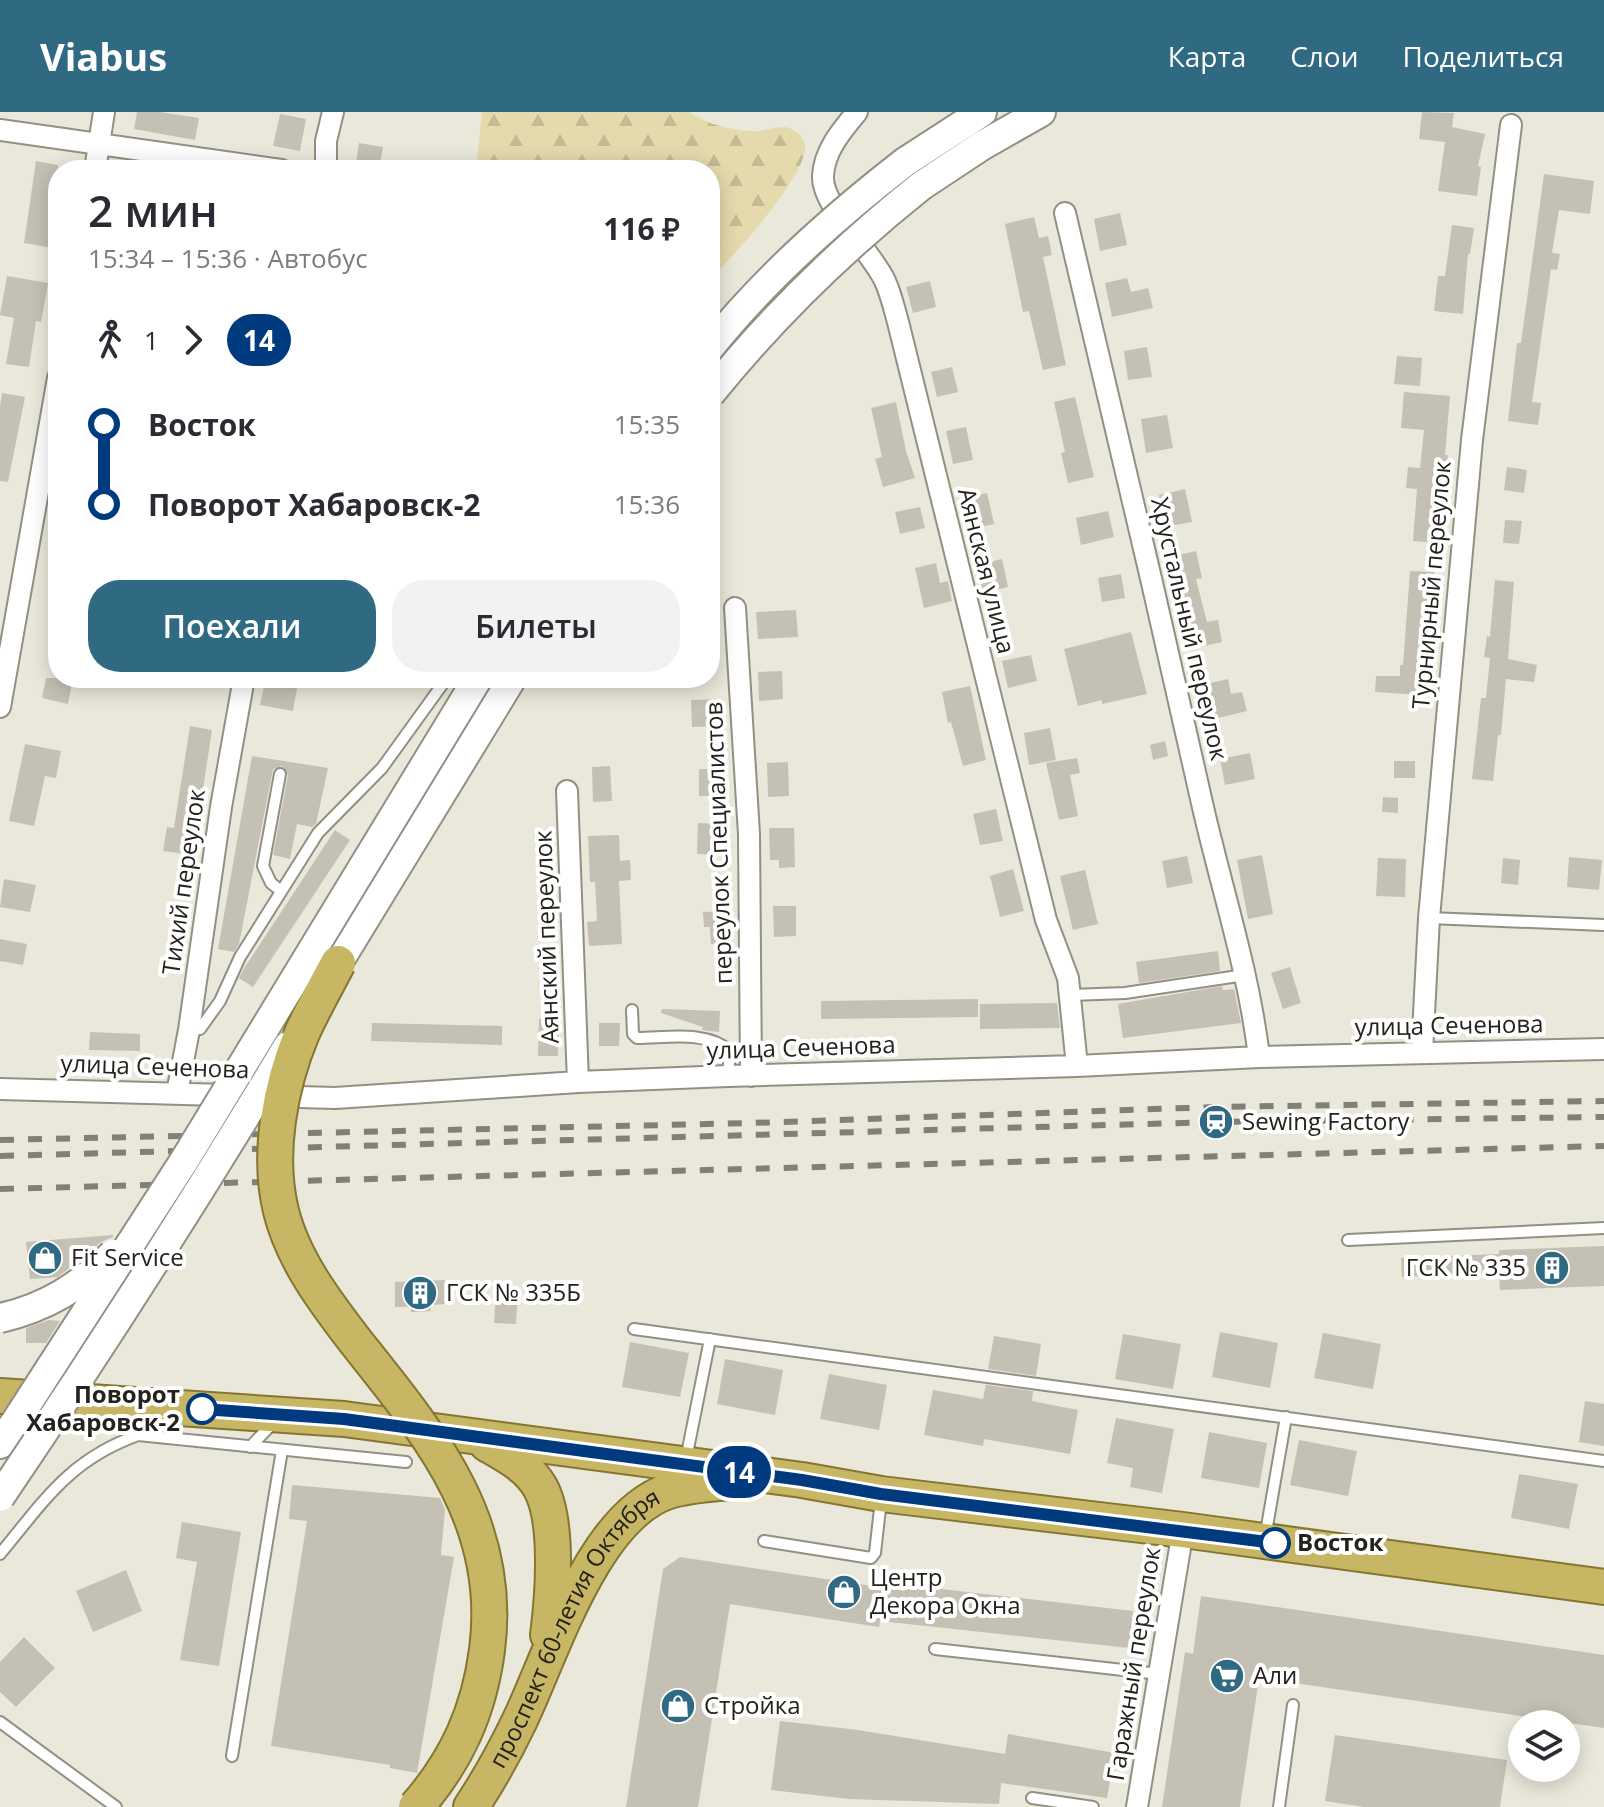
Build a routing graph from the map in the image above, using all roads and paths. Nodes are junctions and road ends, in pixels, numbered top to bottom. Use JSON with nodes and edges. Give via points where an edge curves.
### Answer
{"nodes":[{"id":1,"x":104,"y":112,"type":"edge"},
{"id":2,"x":333,"y":112,"type":"edge"},
{"id":3,"x":857,"y":112,"type":"edge"},
{"id":4,"x":982,"y":112,"type":"edge"},
{"id":5,"x":1041,"y":112,"type":"edge"},
{"id":6,"x":1511,"y":125,"type":"dead end"},
{"id":7,"x":0,"y":130,"type":"edge"},
{"id":8,"x":99,"y":145,"type":"junction"},
{"id":9,"x":97,"y":160,"type":"edge"},
{"id":10,"x":208,"y":160,"type":"edge"},
{"id":11,"x":326,"y":160,"type":"edge"},
{"id":12,"x":1065,"y":213,"type":"dead end"},
{"id":13,"x":720,"y":336,"type":"edge"},
{"id":14,"x":720,"y":382,"type":"edge"},
{"id":15,"x":48,"y":435,"type":"edge"},
{"id":16,"x":735,"y":608,"type":"dead end"},
{"id":17,"x":242,"y":688,"type":"edge"},
{"id":18,"x":440,"y":688,"type":"edge"},
{"id":19,"x":472,"y":688,"type":"edge"},
{"id":20,"x":506,"y":688,"type":"edge"},
{"id":21,"x":0,"y":707,"type":"edge"},
{"id":22,"x":280,"y":774,"type":"dead end"},
{"id":23,"x":567,"y":791,"type":"dead end"},
{"id":24,"x":281,"y":891,"type":"junction"},
{"id":25,"x":1429,"y":918,"type":"junction"},
{"id":26,"x":1604,"y":925,"type":"edge"},
{"id":27,"x":338,"y":963,"type":"junction"},
{"id":28,"x":1245,"y":975,"type":"junction"},
{"id":29,"x":1071,"y":995,"type":"junction"},
{"id":30,"x":632,"y":1010,"type":"dead end"},
{"id":31,"x":189,"y":1030,"type":"junction"},
{"id":32,"x":1604,"y":1049,"type":"edge"},
{"id":33,"x":1422,"y":1052,"type":"junction"},
{"id":34,"x":1259,"y":1057,"type":"junction"},
{"id":35,"x":1077,"y":1066,"type":"junction"},
{"id":36,"x":728,"y":1076,"type":"junction"},
{"id":37,"x":751,"y":1076,"type":"junction"},
{"id":38,"x":578,"y":1082,"type":"junction"},
{"id":39,"x":0,"y":1089,"type":"edge"},
{"id":40,"x":177,"y":1093,"type":"junction"},
{"id":41,"x":184,"y":1161,"type":"junction"},
{"id":42,"x":1604,"y":1228,"type":"edge"},
{"id":43,"x":1348,"y":1240,"type":"dead end"},
{"id":44,"x":0,"y":1318,"type":"edge"},
{"id":45,"x":634,"y":1329,"type":"dead end"},
{"id":46,"x":710,"y":1339,"type":"junction"},
{"id":47,"x":281,"y":1415,"type":"junction"},
{"id":48,"x":1286,"y":1417,"type":"junction"},
{"id":49,"x":133,"y":1420,"type":"junction"},
{"id":50,"x":4,"y":1425,"type":"edge"},
{"id":51,"x":460,"y":1436,"type":"junction"},
{"id":52,"x":250,"y":1447,"type":"junction"},
{"id":53,"x":282,"y":1450,"type":"junction"},
{"id":54,"x":1604,"y":1461,"type":"edge"},
{"id":55,"x":406,"y":1462,"type":"dead end"},
{"id":56,"x":685,"y":1465,"type":"junction"},
{"id":57,"x":802,"y":1480,"type":"junction"},
{"id":58,"x":881,"y":1494,"type":"junction"},
{"id":59,"x":0,"y":1497,"type":"edge"},
{"id":60,"x":1183,"y":1530,"type":"junction"},
{"id":61,"x":764,"y":1541,"type":"dead end"},
{"id":62,"x":1265,"y":1541,"type":"junction"},
{"id":63,"x":0,"y":1554,"type":"edge"},
{"id":64,"x":1604,"y":1587,"type":"edge"},
{"id":65,"x":935,"y":1649,"type":"dead end"},
{"id":66,"x":545,"y":1659,"type":"junction"},
{"id":67,"x":1159,"y":1674,"type":"junction"},
{"id":68,"x":1293,"y":1705,"type":"dead end"},
{"id":69,"x":0,"y":1722,"type":"edge"},
{"id":70,"x":232,"y":1756,"type":"dead end"},
{"id":71,"x":1032,"y":1798,"type":"dead end"},
{"id":72,"x":116,"y":1807,"type":"edge"},
{"id":73,"x":416,"y":1807,"type":"edge"},
{"id":74,"x":471,"y":1807,"type":"edge"},
{"id":75,"x":1093,"y":1807,"type":"edge"},
{"id":76,"x":1137,"y":1807,"type":"edge"},
{"id":77,"x":1279,"y":1807,"type":"edge"}],
"edges":[{"from":1,"to":8,"type":"street"},
{"from":2,"to":11,"type":"street"},
{"from":3,"to":29,"type":"street","name":"Аянская улица","via":[[825,158],[823,186],[885,279],[891,297],[1046,920]]},
{"from":4,"to":13,"type":"main road","bridge":true,"via":[[851,204],[774,275]]},
{"from":5,"to":14,"type":"main road","bridge":true,"via":[[921,186],[860,235],[795,296]]},
{"from":6,"to":25,"type":"street","name":"Турнирный переулок","via":[[1472,440]]},
{"from":7,"to":8,"type":"street"},
{"from":8,"to":9,"type":"street"},
{"from":8,"to":10,"type":"street"},
{"from":12,"to":28,"type":"street","name":"Хрустальный переулок"},
{"from":15,"to":21,"type":"street"},
{"from":16,"to":37,"type":"street","name":"переулок Специалистов","via":[[749,834]]},
{"from":17,"to":31,"type":"street","name":"Тихий переулок"},
{"from":18,"to":24,"type":"lane","via":[[382,768],[318,833]]},
{"from":19,"to":41,"type":"main road","bridge":true},
{"from":20,"to":27,"type":"main road"},
{"from":22,"to":24,"type":"lane","via":[[263,866]]},
{"from":23,"to":38,"type":"street","name":"Аянский переулок"},
{"from":24,"to":31,"type":"lane","via":[[208,1020],[200,1029]]},
{"from":25,"to":26,"type":"lane"},
{"from":25,"to":33,"type":"street","name":"Турнирный переулок"},
{"from":27,"to":59,"type":"main road","bridge":true,"via":[[201,1190]]},
{"from":27,"to":73,"type":"highway","bridge":true,"via":[[302,1033],[285,1083],[275,1172],[280,1211],[312,1280],[424,1427],[452,1473],[475,1523],[488,1577],[482,1689],[461,1743]]},
{"from":28,"to":29,"type":"lane","via":[[1125,993]]},
{"from":28,"to":34,"type":"street","name":"Хрустальный переулок"},
{"from":29,"to":35,"type":"street","name":"Аянская улица"},
{"from":30,"to":36,"type":"lane","via":[[637,1038],[706,1038],[723,1045],[730,1051]]},
{"from":31,"to":40,"type":"street","name":"Тихий переулок"},
{"from":32,"to":33,"type":"street","name":"улица Сеченова"},
{"from":33,"to":34,"type":"street","name":"улица Сеченова"},
{"from":34,"to":35,"type":"street","name":"улица Сеченова"},
{"from":35,"to":37,"type":"street","name":"улица Сеченова"},
{"from":36,"to":37,"type":"street","name":"улица Сеченова"},
{"from":36,"to":38,"type":"street","name":"улица Сеченова"},
{"from":38,"to":40,"type":"street","name":"улица Сеченова","via":[[335,1098]]},
{"from":39,"to":40,"type":"street","name":"улица Сеченова"},
{"from":41,"to":44,"type":"main road","bridge":true,"via":[[118,1249],[91,1275],[61,1296]]},
{"from":41,"to":50,"type":"main road","bridge":true},
{"from":42,"to":43,"type":"lane"},
{"from":45,"to":46,"type":"lane"},
{"from":46,"to":48,"type":"lane"},
{"from":46,"to":56,"type":"lane"},
{"from":47,"to":49,"type":"highway","name":"проспект 60-летия Октября"},
{"from":47,"to":51,"type":"highway","name":"проспект 60-летия Октября"},
{"from":47,"to":52,"type":"lane"},
{"from":48,"to":54,"type":"lane"},
{"from":48,"to":62,"type":"lane"},
{"from":49,"to":50,"type":"highway","name":"проспект 60-летия Октября"},
{"from":49,"to":52,"type":"lane"},
{"from":49,"to":63,"type":"lane","via":[[109,1446],[66,1476]]},
{"from":51,"to":56,"type":"highway","name":"проспект 60-летия Октября"},
{"from":51,"to":66,"type":"highway","via":[[483,1441],[519,1463],[547,1503],[552,1604]]},
{"from":52,"to":53,"type":"lane"},
{"from":53,"to":55,"type":"lane"},
{"from":53,"to":70,"type":"lane"},
{"from":56,"to":57,"type":"highway","name":"проспект 60-летия Октября"},
{"from":57,"to":58,"type":"highway","name":"проспект 60-летия Октября"},
{"from":57,"to":66,"type":"highway","name":"проспект 60-летия Октября","via":[[668,1491],[637,1509],[603,1547]]},
{"from":58,"to":60,"type":"highway","name":"проспект 60-летия Октября"},
{"from":58,"to":61,"type":"lane","via":[[871,1558]]},
{"from":60,"to":62,"type":"highway","name":"проспект 60-летия Октября"},
{"from":60,"to":67,"type":"street","name":"Гаражный переулок"},
{"from":62,"to":64,"type":"highway","name":"проспект 60-летия Октября"},
{"from":65,"to":67,"type":"lane"},
{"from":66,"to":74,"type":"highway","name":"проспект 60-летия Октября","via":[[521,1719]]},
{"from":67,"to":76,"type":"street","name":"Гаражный переулок"},
{"from":68,"to":77,"type":"lane"},
{"from":69,"to":72,"type":"lane"},
{"from":71,"to":75,"type":"lane"}]}
